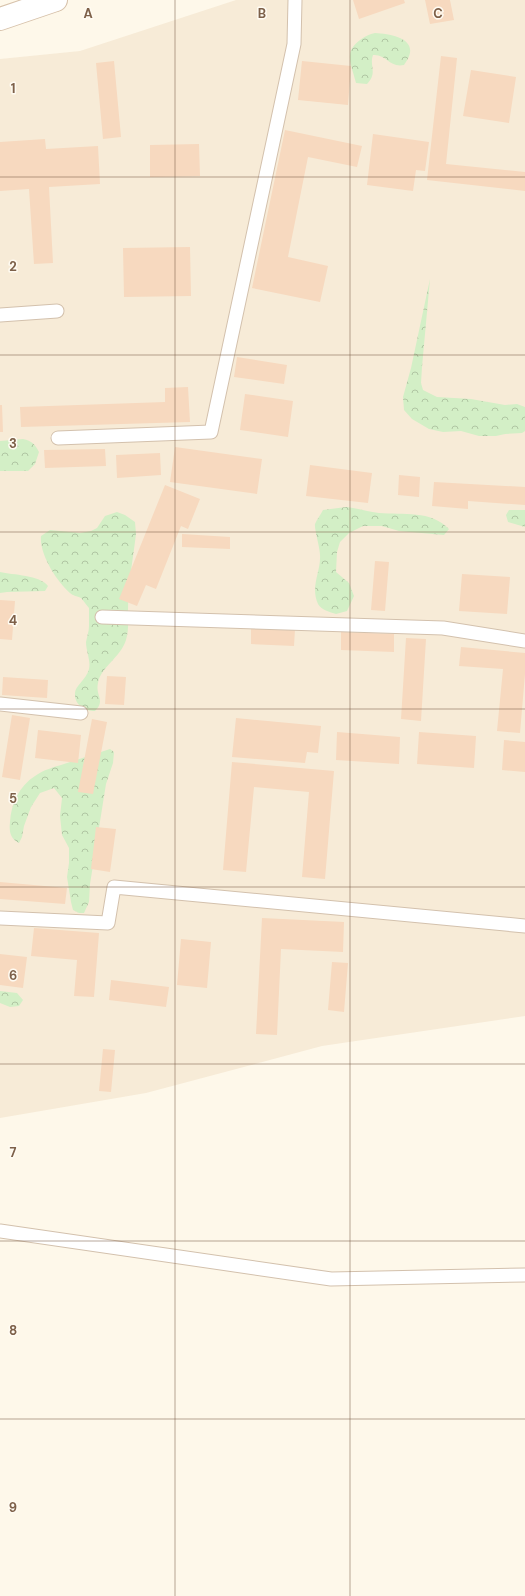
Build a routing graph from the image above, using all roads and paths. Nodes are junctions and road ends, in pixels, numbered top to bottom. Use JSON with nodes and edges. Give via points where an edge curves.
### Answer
{"nodes":[{"id":1,"x":56,"y":0,"type":"edge"},
{"id":2,"x":295,"y":6,"type":"edge"},
{"id":3,"x":0,"y":19,"type":"edge"},
{"id":4,"x":58,"y":312,"type":"dead end"},
{"id":5,"x":0,"y":315,"type":"edge"},
{"id":6,"x":58,"y":438,"type":"dead end"},
{"id":7,"x":102,"y":617,"type":"dead end"},
{"id":8,"x":525,"y":641,"type":"edge"},
{"id":9,"x":0,"y":704,"type":"edge"},
{"id":10,"x":81,"y":713,"type":"dead end"},
{"id":11,"x":0,"y":918,"type":"edge"},
{"id":12,"x":525,"y":926,"type":"edge"},
{"id":13,"x":0,"y":1231,"type":"edge"},
{"id":14,"x":525,"y":1275,"type":"edge"}],
"edges":[{"from":1,"to":3,"type":"main road"},
{"from":2,"to":6,"type":"lane","via":[[294,44],[211,432]]},
{"from":4,"to":5,"type":"lane"},
{"from":7,"to":8,"type":"lane","via":[[443,628]]},
{"from":9,"to":10,"type":"lane"},
{"from":11,"to":12,"type":"lane","via":[[108,923],[114,887]]},
{"from":13,"to":14,"type":"lane","via":[[331,1279]]}]}
